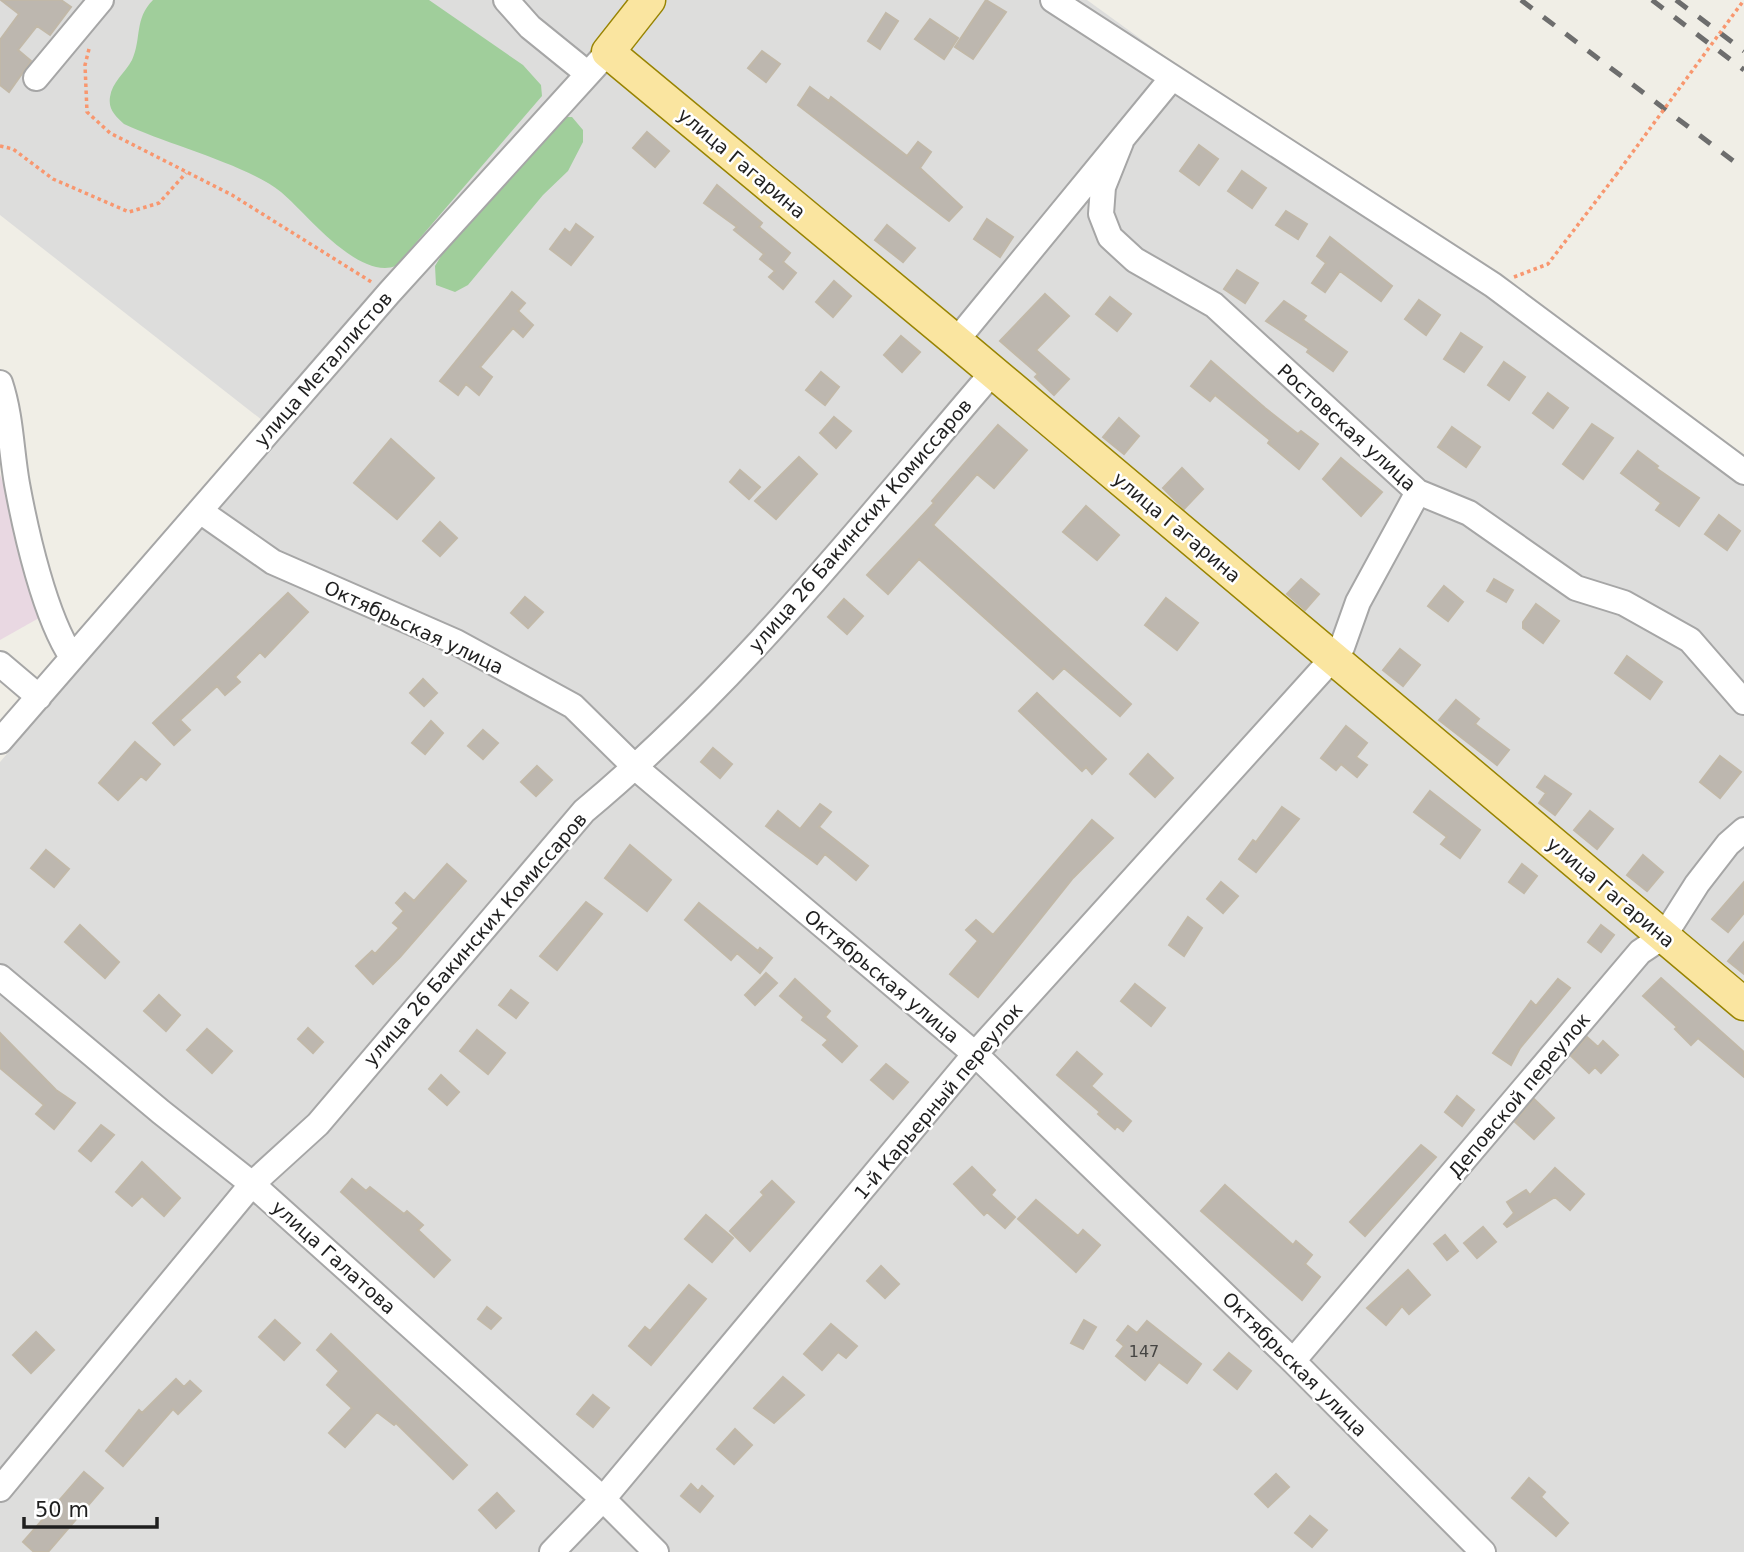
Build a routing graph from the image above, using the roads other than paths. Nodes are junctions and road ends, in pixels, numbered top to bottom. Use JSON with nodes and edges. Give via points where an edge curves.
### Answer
{"nodes":[{"id":1,"x":101,"y":0,"type":"edge"},
{"id":2,"x":506,"y":0,"type":"edge"},
{"id":3,"x":649,"y":0,"type":"edge"},
{"id":4,"x":1053,"y":0,"type":"edge"},
{"id":5,"x":598,"y":63,"type":"junction"},
{"id":6,"x":36,"y":78,"type":"dead end"},
{"id":7,"x":1172,"y":78,"type":"junction"},
{"id":8,"x":1121,"y":142,"type":"junction"},
{"id":9,"x":956,"y":341,"type":"junction"},
{"id":10,"x":993,"y":372,"type":"junction"},
{"id":11,"x":0,"y":383,"type":"edge"},
{"id":12,"x":1744,"y":472,"type":"edge"},
{"id":13,"x":1418,"y":492,"type":"junction"},
{"id":14,"x":200,"y":511,"type":"junction"},
{"id":15,"x":72,"y":657,"type":"junction"},
{"id":16,"x":1332,"y":659,"type":"junction"},
{"id":17,"x":0,"y":664,"type":"edge"},
{"id":18,"x":39,"y":697,"type":"junction"},
{"id":19,"x":1744,"y":702,"type":"edge"},
{"id":20,"x":0,"y":741,"type":"edge"},
{"id":21,"x":636,"y":768,"type":"junction"},
{"id":22,"x":1744,"y":830,"type":"edge"},
{"id":23,"x":1664,"y":936,"type":"junction"},
{"id":24,"x":0,"y":976,"type":"edge"},
{"id":25,"x":1744,"y":1004,"type":"edge"},
{"id":26,"x":975,"y":1054,"type":"junction"},
{"id":27,"x":252,"y":1184,"type":"junction"},
{"id":28,"x":1293,"y":1361,"type":"junction"},
{"id":29,"x":0,"y":1489,"type":"edge"},
{"id":30,"x":603,"y":1499,"type":"junction"},
{"id":31,"x":552,"y":1552,"type":"edge"},
{"id":32,"x":656,"y":1552,"type":"edge"},
{"id":33,"x":1483,"y":1552,"type":"edge"}],
"edges":[{"from":1,"to":6,"type":"street"},
{"from":2,"to":5,"type":"street","name":"улица Гагарина","via":[[530,27]]},
{"from":3,"to":5,"type":"main road","name":"улица Металлистов"},
{"from":4,"to":7,"type":"street"},
{"from":5,"to":9,"type":"main road","name":"улица Гагарина"},
{"from":5,"to":14,"type":"street","name":"улица Металлистов"},
{"from":7,"to":8,"type":"street"},
{"from":7,"to":12,"type":"street","via":[[1493,285]]},
{"from":8,"to":9,"type":"street"},
{"from":8,"to":13,"type":"street","name":"Ростовская улица","via":[[1103,187],[1101,214],[1110,237],[1135,260],[1214,305]]},
{"from":9,"to":10,"type":"main road","name":"улица Гагарина"},
{"from":10,"to":16,"type":"main road","name":"улица Гагарина"},
{"from":10,"to":21,"type":"street","name":"улица 26 Бакинских Комиссаров","via":[[731,674]]},
{"from":11,"to":15,"type":"street","via":[[17,483],[43,587],[58,636]]},
{"from":13,"to":16,"type":"street","name":"1-й Карьерный переулок"},
{"from":13,"to":19,"type":"street","name":"Ростовская улица","via":[[1469,513],[1576,589],[1623,603],[1690,640]]},
{"from":14,"to":15,"type":"street","name":"улица Металлистов"},
{"from":14,"to":21,"type":"street","name":"Октябрьская улица","via":[[273,562],[456,642],[573,706]]},
{"from":15,"to":18,"type":"street","name":"улица Металлистов"},
{"from":16,"to":23,"type":"main road","name":"улица Гагарина"},
{"from":16,"to":26,"type":"street","name":"1-й Карьерный переулок"},
{"from":17,"to":18,"type":"street"},
{"from":18,"to":20,"type":"street","name":"улица Металлистов"},
{"from":21,"to":26,"type":"street","name":"Октябрьская улица"},
{"from":21,"to":27,"type":"street","name":"улица 26 Бакинских Комиссаров","via":[[584,811],[318,1124]]},
{"from":22,"to":23,"type":"street","name":"Деповской переулок","via":[[1697,884]]},
{"from":23,"to":25,"type":"main road","name":"улица Гагарина"},
{"from":23,"to":28,"type":"street","name":"Деповской переулок","via":[[1640,952]]},
{"from":24,"to":27,"type":"street","name":"улица Галатова"},
{"from":26,"to":28,"type":"street","name":"Октябрьская улица"},
{"from":26,"to":30,"type":"street","name":"1-й Карьерный переулок"},
{"from":27,"to":29,"type":"street","name":"улица 26 Бакинских Комиссаров"},
{"from":27,"to":30,"type":"street","name":"улица Галатова"},
{"from":28,"to":33,"type":"street","name":"Октябрьская улица"},
{"from":30,"to":31,"type":"street","name":"1-й Карьерный переулок"},
{"from":30,"to":32,"type":"street","name":"улица Галатова"}]}
